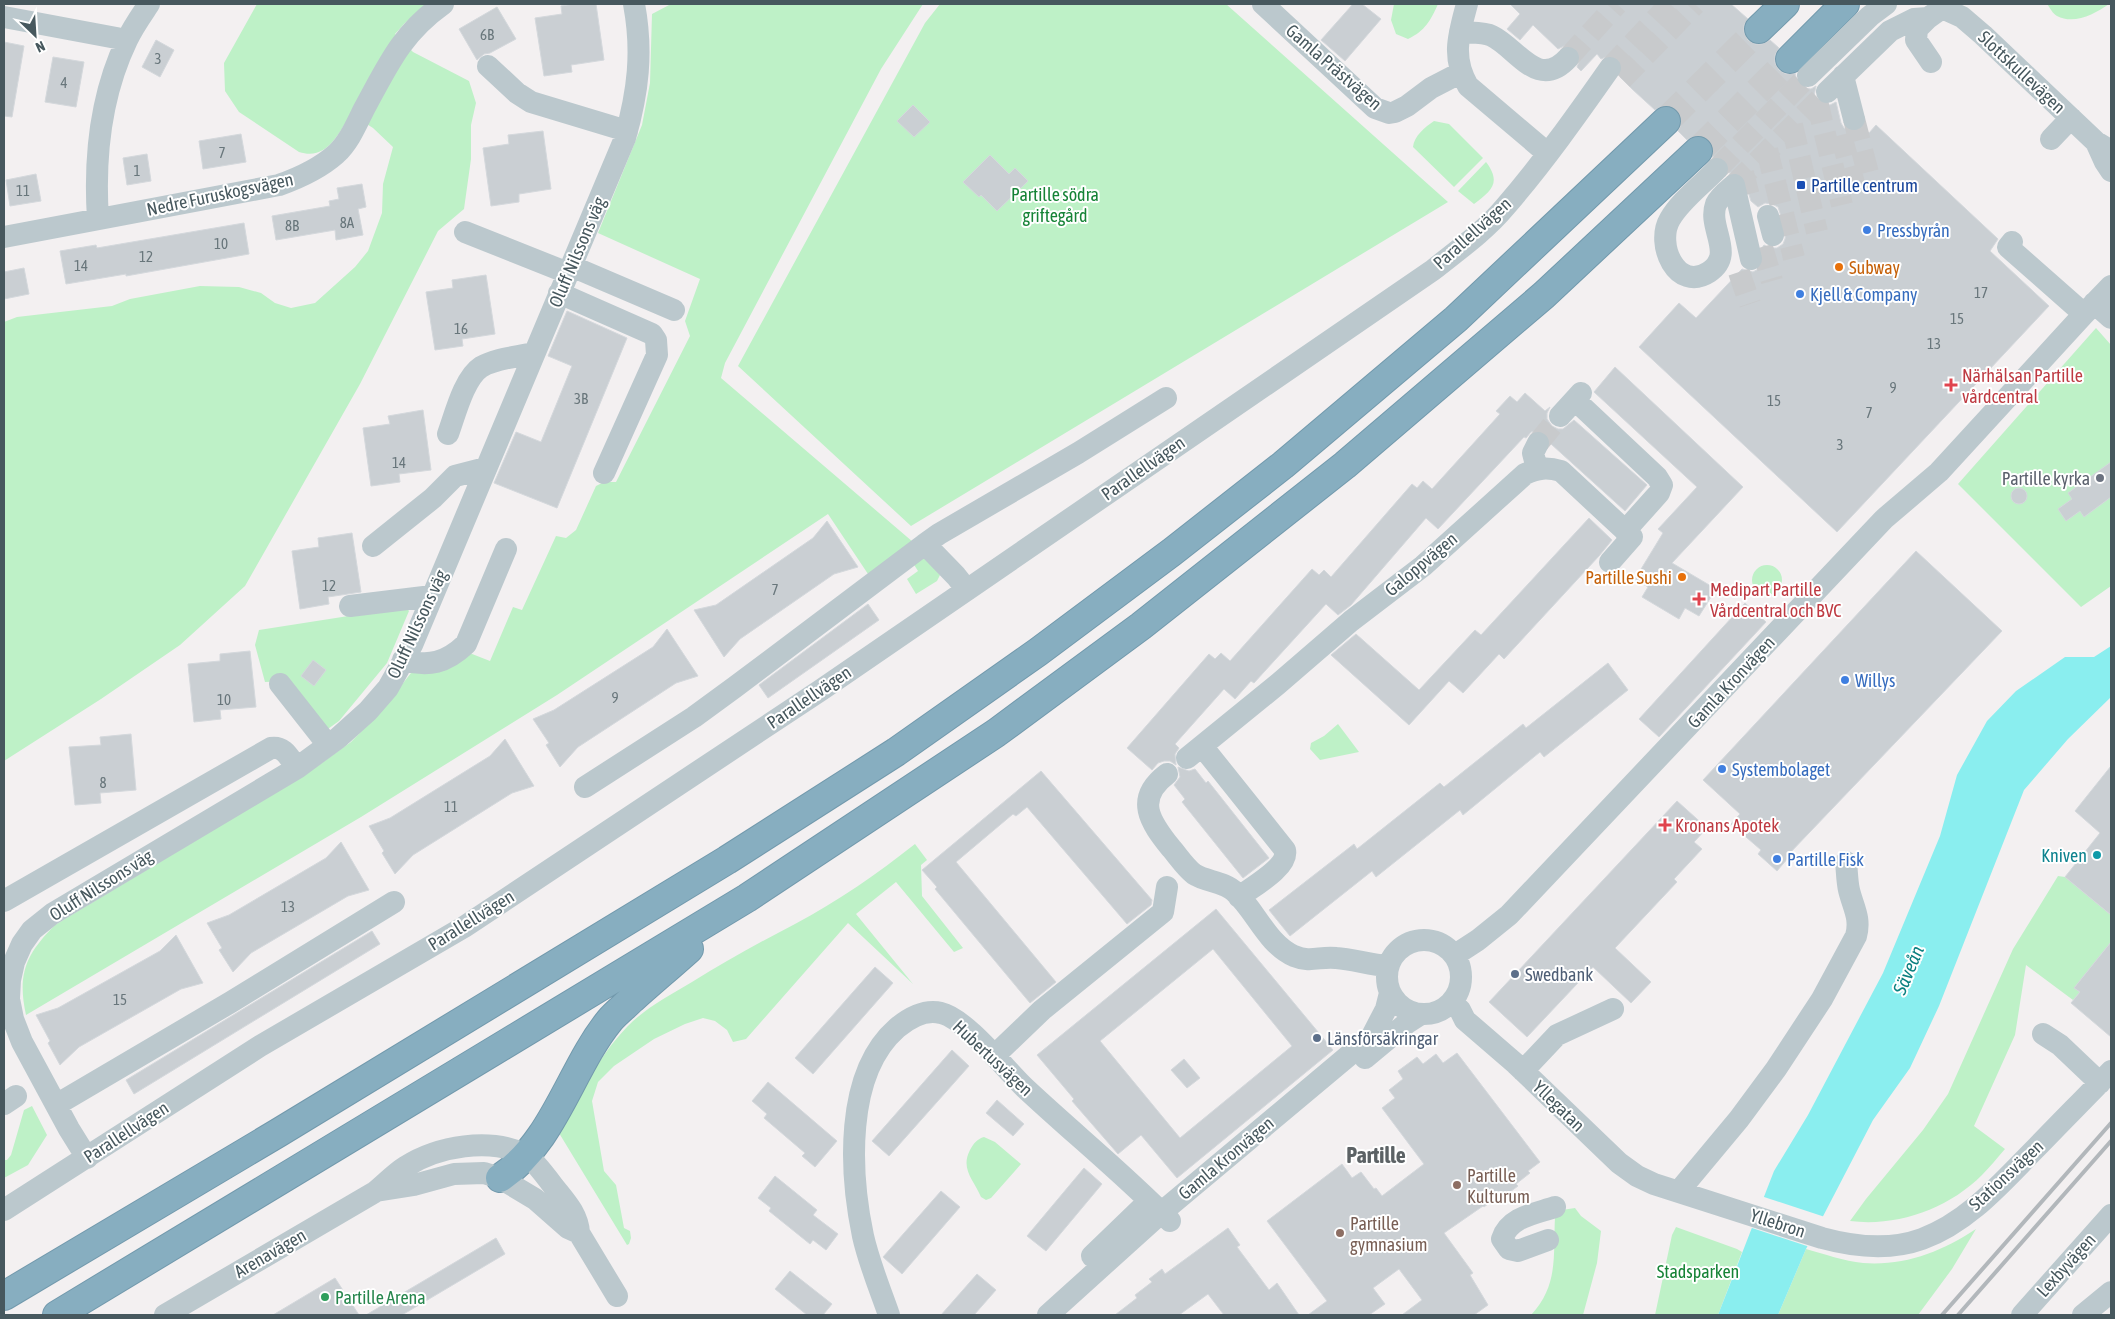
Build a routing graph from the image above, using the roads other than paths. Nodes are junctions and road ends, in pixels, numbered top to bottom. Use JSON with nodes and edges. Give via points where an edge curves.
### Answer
{"nodes":[{"id":1,"x":148,"y":4,"type":"edge"},
{"id":2,"x":443,"y":4,"type":"edge"},
{"id":3,"x":634,"y":4,"type":"edge"},
{"id":4,"x":1263,"y":4,"type":"edge"},
{"id":5,"x":1467,"y":4,"type":"edge"},
{"id":6,"x":1785,"y":4,"type":"edge"},
{"id":7,"x":1845,"y":4,"type":"edge"},
{"id":8,"x":1886,"y":4,"type":"edge"},
{"id":9,"x":1936,"y":10,"type":"edge"},
{"id":10,"x":4,"y":17,"type":"edge"},
{"id":11,"x":1759,"y":29,"type":"tunnel mouth"},
{"id":12,"x":1460,"y":32,"type":"junction"},
{"id":13,"x":127,"y":40,"type":"junction"},
{"id":14,"x":1568,"y":58,"type":"tunnel mouth"},
{"id":15,"x":1931,"y":62,"type":"dead end"},
{"id":16,"x":488,"y":66,"type":"dead end"},
{"id":17,"x":1799,"y":67,"type":"joint"},
{"id":18,"x":1460,"y":73,"type":"junction"},
{"id":19,"x":1616,"y":73,"type":"tunnel mouth"},
{"id":20,"x":2071,"y":118,"type":"junction"},
{"id":21,"x":1854,"y":119,"type":"tunnel mouth"},
{"id":22,"x":1666,"y":120,"type":"tunnel mouth"},
{"id":23,"x":627,"y":131,"type":"junction"},
{"id":24,"x":2051,"y":138,"type":"dead end"},
{"id":25,"x":2104,"y":146,"type":"edge"},
{"id":26,"x":1698,"y":150,"type":"tunnel mouth"},
{"id":27,"x":1547,"y":153,"type":"junction"},
{"id":28,"x":1717,"y":169,"type":"tunnel mouth"},
{"id":29,"x":2111,"y":171,"type":"edge"},
{"id":30,"x":1750,"y":200,"type":"tunnel mouth"},
{"id":31,"x":98,"y":219,"type":"junction"},
{"id":32,"x":465,"y":232,"type":"dead end"},
{"id":33,"x":4,"y":237,"type":"edge"},
{"id":34,"x":2005,"y":245,"type":"dead end"},
{"id":35,"x":569,"y":269,"type":"junction"},
{"id":36,"x":2111,"y":270,"type":"edge"},
{"id":37,"x":559,"y":294,"type":"junction"},
{"id":38,"x":2098,"y":299,"type":"edge"},
{"id":39,"x":674,"y":310,"type":"dead end"},
{"id":40,"x":2111,"y":318,"type":"edge"},
{"id":41,"x":534,"y":352,"type":"junction"},
{"id":42,"x":1166,"y":398,"type":"dead end"},
{"id":43,"x":1572,"y":403,"type":"dead end"},
{"id":44,"x":448,"y":434,"type":"dead end"},
{"id":45,"x":1538,"y":444,"type":"tunnel mouth"},
{"id":46,"x":486,"y":468,"type":"junction"},
{"id":47,"x":1536,"y":469,"type":"junction"},
{"id":48,"x":604,"y":473,"type":"dead end"},
{"id":49,"x":1625,"y":530,"type":"junction"},
{"id":50,"x":925,"y":544,"type":"junction"},
{"id":51,"x":373,"y":546,"type":"dead end"},
{"id":52,"x":506,"y":549,"type":"dead end"},
{"id":53,"x":1610,"y":562,"type":"dead end"},
{"id":54,"x":967,"y":590,"type":"junction"},
{"id":55,"x":432,"y":596,"type":"junction"},
{"id":56,"x":350,"y":606,"type":"dead end"},
{"id":57,"x":403,"y":660,"type":"junction"},
{"id":58,"x":280,"y":684,"type":"dead end"},
{"id":59,"x":328,"y":746,"type":"junction"},
{"id":60,"x":297,"y":768,"type":"junction"},
{"id":61,"x":1167,"y":774,"type":"dead end"},
{"id":62,"x":585,"y":788,"type":"dead end"},
{"id":63,"x":1846,"y":862,"type":"dead end"},
{"id":64,"x":34,"y":885,"type":"junction"},
{"id":65,"x":1167,"y":887,"type":"dead end"},
{"id":66,"x":1239,"y":897,"type":"junction"},
{"id":67,"x":747,"y":898,"type":"junction"},
{"id":68,"x":4,"y":901,"type":"edge"},
{"id":69,"x":394,"y":902,"type":"dead end"},
{"id":70,"x":52,"y":914,"type":"junction"},
{"id":71,"x":1455,"y":955,"type":"junction"},
{"id":72,"x":1388,"y":966,"type":"junction"},
{"id":73,"x":8,"y":970,"type":"edge"},
{"id":74,"x":1390,"y":993,"type":"junction"},
{"id":75,"x":1452,"y":1002,"type":"junction"},
{"id":76,"x":1613,"y":1009,"type":"dead end"},
{"id":77,"x":1420,"y":1014,"type":"junction"},
{"id":78,"x":2043,"y":1034,"type":"dead end"},
{"id":79,"x":994,"y":1056,"type":"junction"},
{"id":80,"x":1523,"y":1071,"type":"junction"},
{"id":81,"x":2106,"y":1077,"type":"edge"},
{"id":82,"x":56,"y":1105,"type":"junction"},
{"id":83,"x":527,"y":1156,"type":"junction"},
{"id":84,"x":87,"y":1158,"type":"junction"},
{"id":85,"x":500,"y":1178,"type":"junction"},
{"id":86,"x":1679,"y":1191,"type":"junction"},
{"id":87,"x":375,"y":1192,"type":"junction"},
{"id":88,"x":1555,"y":1207,"type":"dead end"},
{"id":89,"x":1734,"y":1209,"type":"joint"},
{"id":90,"x":4,"y":1210,"type":"edge"},
{"id":91,"x":1160,"y":1211,"type":"junction"},
{"id":92,"x":2111,"y":1215,"type":"edge"},
{"id":93,"x":578,"y":1233,"type":"junction"},
{"id":94,"x":1822,"y":1238,"type":"joint"},
{"id":95,"x":1548,"y":1240,"type":"dead end"},
{"id":96,"x":2111,"y":1292,"type":"edge"},
{"id":97,"x":4,"y":1296,"type":"edge"},
{"id":98,"x":617,"y":1296,"type":"dead end"},
{"id":99,"x":58,"y":1315,"type":"edge"},
{"id":100,"x":165,"y":1315,"type":"edge"},
{"id":101,"x":889,"y":1315,"type":"edge"},
{"id":102,"x":1031,"y":1315,"type":"edge"},
{"id":103,"x":1048,"y":1315,"type":"edge"},
{"id":104,"x":1067,"y":1315,"type":"edge"},
{"id":105,"x":2022,"y":1315,"type":"edge"},
{"id":106,"x":2083,"y":1315,"type":"edge"}],
"edges":[{"from":1,"to":13,"type":"street"},
{"from":2,"to":31,"type":"street","name":"Nedre Furuskogsvägen","via":[[412,29],[396,50],[348,140],[322,165],[279,185]]},
{"from":3,"to":23,"type":"street","name":"Oluff Nilssons väg","via":[[639,78]]},
{"from":4,"to":18,"type":"street","name":"Gamla Prästvägen","via":[[1382,111],[1395,112]]},
{"from":5,"to":12,"type":"street"},
{"from":6,"to":11,"type":"highway"},
{"from":7,"to":17,"type":"highway"},
{"from":8,"to":17,"type":"street"},
{"from":9,"to":15,"type":"street","via":[[1917,29],[1916,40]]},
{"from":9,"to":20,"type":"street","name":"Slottskullevägen","via":[[1962,17]]},
{"from":9,"to":21,"type":"street","via":[[1890,31],[1832,89]]},
{"from":10,"to":13,"type":"street"},
{"from":12,"to":14,"type":"street","via":[[1491,35],[1528,65],[1543,70],[1557,69]]},
{"from":12,"to":18,"type":"street","via":[[1457,53]]},
{"from":13,"to":31,"type":"street","via":[[102,115],[96,181]]},
{"from":16,"to":23,"type":"street","via":[[531,102]]},
{"from":18,"to":27,"type":"street","via":[[1468,86]]},
{"from":19,"to":27,"type":"street","name":"Parallellvägen"},
{"from":20,"to":24,"type":"street"},
{"from":20,"to":25,"type":"street","name":"Slottskullevägen"},
{"from":22,"to":97,"type":"highway","via":[[1456,319],[1283,465],[1164,558],[928,730],[727,860]]},
{"from":23,"to":35,"type":"street","name":"Oluff Nilssons väg"},
{"from":25,"to":29,"type":"street","name":"Slottskullevägen","via":[[2105,162]]},
{"from":26,"to":67,"type":"highway","via":[[1544,295],[1345,465],[1188,589],[996,733]]},
{"from":27,"to":54,"type":"street","name":"Parallellvägen","via":[[1504,208],[1433,270]]},
{"from":28,"to":30,"type":"street","via":[[1669,220],[1664,241],[1674,268],[1696,276],[1716,266],[1721,246],[1715,206],[1727,190],[1759,246]]},
{"from":31,"to":33,"type":"street","name":"Nedre Furuskogsvägen"},
{"from":32,"to":35,"type":"street"},
{"from":34,"to":38,"type":"street"},
{"from":35,"to":37,"type":"street","name":"Oluff Nilssons väg"},
{"from":35,"to":39,"type":"street"},
{"from":36,"to":38,"type":"street","name":"Gamla Kronvägen"},
{"from":37,"to":41,"type":"street","name":"Oluff Nilssons väg"},
{"from":37,"to":48,"type":"street","via":[[652,334],[658,347]]},
{"from":38,"to":40,"type":"street"},
{"from":38,"to":71,"type":"street","name":"Gamla Kronvägen","via":[[1940,472],[1884,519],[1509,915]]},
{"from":41,"to":44,"type":"street","via":[[492,363],[474,373]]},
{"from":41,"to":46,"type":"street","name":"Oluff Nilssons väg"},
{"from":42,"to":50,"type":"street"},
{"from":43,"to":49,"type":"street","via":[[1657,477],[1662,485]]},
{"from":45,"to":47,"type":"street","via":[[1533,453]]},
{"from":46,"to":51,"type":"street","via":[[455,476]]},
{"from":46,"to":55,"type":"street","name":"Oluff Nilssons väg"},
{"from":47,"to":49,"type":"street","via":[[1561,471]]},
{"from":47,"to":66,"type":"street","name":"Galoppvägen","via":[[1525,474],[1423,566],[1351,621],[1195,752],[1285,850],[1281,866]]},
{"from":49,"to":53,"type":"street","via":[[1632,537]]},
{"from":50,"to":54,"type":"street"},
{"from":50,"to":62,"type":"street","via":[[735,687]]},
{"from":52,"to":57,"type":"street","via":[[466,644],[455,655],[443,660],[418,664]]},
{"from":54,"to":84,"type":"street","name":"Parallellvägen","via":[[464,927],[260,1046]]},
{"from":55,"to":56,"type":"street"},
{"from":55,"to":57,"type":"street","name":"Oluff Nilssons väg"},
{"from":57,"to":59,"type":"street","name":"Oluff Nilssons väg","via":[[388,688],[368,711]]},
{"from":58,"to":59,"type":"street"},
{"from":59,"to":60,"type":"street","name":"Oluff Nilssons väg"},
{"from":60,"to":64,"type":"street","via":[[283,749],[271,748]]},
{"from":60,"to":70,"type":"street","name":"Oluff Nilssons väg"},
{"from":61,"to":66,"type":"street","via":[[1156,782],[1150,793],[1148,814],[1193,873],[1228,887]]},
{"from":63,"to":86,"type":"street","via":[[1849,890],[1858,914],[1856,936],[1822,1000],[1776,1069]]},
{"from":64,"to":68,"type":"street"},
{"from":64,"to":70,"type":"street"},
{"from":65,"to":79,"type":"street","via":[[1164,912],[1042,1010]]},
{"from":66,"to":72,"type":"street","via":[[1266,931],[1294,956],[1307,960],[1334,957]]},
{"from":67,"to":83,"type":"highway","via":[[610,1020]]},
{"from":67,"to":99,"type":"highway"},
{"from":69,"to":82,"type":"street"},
{"from":70,"to":73,"type":"street","name":"Oluff Nilssons väg","via":[[32,930]]},
{"from":71,"to":72,"type":"street","via":[[1439,942],[1414,940],[1402,946]]},
{"from":71,"to":75,"type":"street","via":[[1462,981]]},
{"from":72,"to":74,"type":"street"},
{"from":73,"to":82,"type":"street","name":"Oluff Nilssons väg","via":[[12,1019]]},
{"from":74,"to":77,"type":"street","via":[[1402,1007]]},
{"from":74,"to":91,"type":"street","name":"Gamla Kronvägen","via":[[1372,1036]]},
{"from":75,"to":77,"type":"street","via":[[1443,1010]]},
{"from":75,"to":80,"type":"street","name":"Yllegatan","via":[[1465,1020]]},
{"from":76,"to":80,"type":"street","via":[[1557,1035]]},
{"from":77,"to":91,"type":"street","name":"Gamla Kronvägen","via":[[1319,1095]]},
{"from":78,"to":81,"type":"street"},
{"from":79,"to":91,"type":"street","name":"Hubertusvägen"},
{"from":79,"to":101,"type":"street","name":"Hubertusvägen","via":[[960,1023],[942,1013],[930,1012],[904,1022],[882,1045],[868,1068],[856,1108],[854,1146],[858,1208],[864,1238]]},
{"from":80,"to":86,"type":"street","name":"Yllegatan","via":[[1619,1163],[1654,1184]]},
{"from":81,"to":94,"type":"street","name":"Stationsvägen","via":[[1996,1190],[1948,1226],[1922,1239],[1882,1247],[1844,1244]]},
{"from":82,"to":84,"type":"street","name":"Oluff Nilssons väg"},
{"from":83,"to":85,"type":"highway"},
{"from":83,"to":87,"type":"street","name":"Arenavägen","via":[[497,1146],[470,1145],[440,1152],[405,1167]]},
{"from":83,"to":93,"type":"street","name":"Arenavägen","via":[[573,1212],[578,1222]]},
{"from":84,"to":90,"type":"street","name":"Parallellvägen"},
{"from":85,"to":87,"type":"street","name":"Arenavägen","via":[[484,1173],[454,1174]]},
{"from":85,"to":93,"type":"street","name":"Arenavägen","via":[[535,1198]]},
{"from":86,"to":89,"type":"street","name":"Yllegatan"},
{"from":87,"to":100,"type":"street","name":"Arenavägen"},
{"from":88,"to":95,"type":"street","via":[[1514,1221],[1502,1239],[1509,1250],[1518,1251]]},
{"from":89,"to":94,"type":"street","name":"Yllebron"},
{"from":91,"to":102,"type":"street"},
{"from":91,"to":103,"type":"street","name":"Gamla Kronvägen"},
{"from":91,"to":104,"type":"street","name":"Gamla Kronvägen"},
{"from":92,"to":105,"type":"street","name":"Lexbyvägen"},
{"from":93,"to":98,"type":"street","name":"Arenavägen"},
{"from":96,"to":106,"type":"street"}]}
